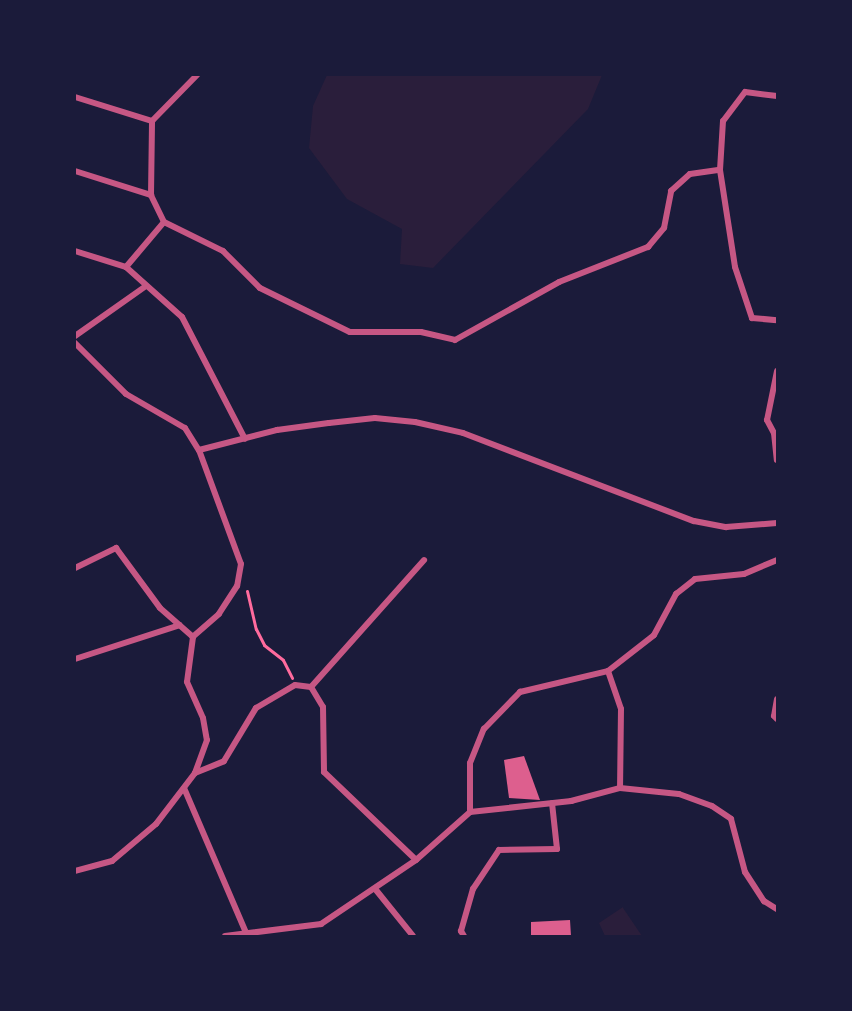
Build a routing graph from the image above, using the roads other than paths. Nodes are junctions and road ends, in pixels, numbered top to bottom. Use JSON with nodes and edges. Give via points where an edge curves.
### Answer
{"nodes":[{"id":1,"x":197,"y":75,"type":"edge"},
{"id":2,"x":777,"y":96,"type":"edge"},
{"id":3,"x":75,"y":97,"type":"edge"},
{"id":4,"x":152,"y":121,"type":"junction"},
{"id":5,"x":720,"y":170,"type":"junction"},
{"id":6,"x":75,"y":171,"type":"edge"},
{"id":7,"x":151,"y":195,"type":"junction"},
{"id":8,"x":164,"y":222,"type":"junction"},
{"id":9,"x":75,"y":250,"type":"edge"},
{"id":10,"x":126,"y":267,"type":"junction"},
{"id":11,"x":146,"y":286,"type":"junction"},
{"id":12,"x":777,"y":320,"type":"edge"},
{"id":13,"x":75,"y":336,"type":"edge"},
{"id":14,"x":75,"y":344,"type":"edge"},
{"id":15,"x":777,"y":371,"type":"edge"},
{"id":16,"x":246,"y":439,"type":"junction"},
{"id":17,"x":199,"y":450,"type":"junction"},
{"id":18,"x":777,"y":460,"type":"edge"},
{"id":19,"x":777,"y":523,"type":"edge"},
{"id":20,"x":424,"y":560,"type":"dead end"},
{"id":21,"x":777,"y":560,"type":"edge"},
{"id":22,"x":75,"y":568,"type":"edge"},
{"id":23,"x":180,"y":626,"type":"junction"},
{"id":24,"x":193,"y":637,"type":"junction"},
{"id":25,"x":75,"y":659,"type":"edge"},
{"id":26,"x":608,"y":671,"type":"junction"},
{"id":27,"x":311,"y":687,"type":"junction"},
{"id":28,"x":777,"y":699,"type":"edge"},
{"id":29,"x":777,"y":719,"type":"edge"},
{"id":30,"x":195,"y":773,"type":"junction"},
{"id":31,"x":184,"y":788,"type":"junction"},
{"id":32,"x":620,"y":788,"type":"junction"},
{"id":33,"x":552,"y":803,"type":"junction"},
{"id":34,"x":470,"y":812,"type":"junction"},
{"id":35,"x":416,"y":860,"type":"junction"},
{"id":36,"x":75,"y":871,"type":"edge"},
{"id":37,"x":375,"y":890,"type":"junction"},
{"id":38,"x":777,"y":909,"type":"edge"},
{"id":39,"x":246,"y":933,"type":"junction"},
{"id":40,"x":225,"y":936,"type":"edge"},
{"id":41,"x":413,"y":936,"type":"edge"},
{"id":42,"x":464,"y":936,"type":"edge"}],
"edges":[{"from":1,"to":4,"type":"street"},
{"from":2,"to":5,"type":"street","via":[[746,92],[723,121]]},
{"from":3,"to":4,"type":"street"},
{"from":4,"to":7,"type":"street"},
{"from":5,"to":8,"type":"street","via":[[690,174],[671,191],[664,228],[648,247],[559,282],[455,340],[421,332],[350,332],[260,288],[224,251]]},
{"from":5,"to":12,"type":"street","via":[[735,267],[752,318]]},
{"from":6,"to":7,"type":"street"},
{"from":7,"to":8,"type":"street"},
{"from":8,"to":10,"type":"street"},
{"from":9,"to":10,"type":"street"},
{"from":10,"to":11,"type":"street"},
{"from":11,"to":13,"type":"street"},
{"from":11,"to":16,"type":"street","via":[[182,317]]},
{"from":14,"to":17,"type":"street","via":[[126,394],[185,428]]},
{"from":15,"to":18,"type":"street","via":[[767,420],[774,433]]},
{"from":16,"to":17,"type":"street"},
{"from":16,"to":19,"type":"street","via":[[375,418],[415,422],[463,433],[694,521],[726,526]]},
{"from":17,"to":24,"type":"street","via":[[241,564],[237,586],[219,614]]},
{"from":20,"to":27,"type":"street"},
{"from":21,"to":26,"type":"street","via":[[744,574],[694,579],[676,594],[654,635]]},
{"from":22,"to":23,"type":"street","via":[[116,548],[160,608]]},
{"from":23,"to":24,"type":"street"},
{"from":23,"to":25,"type":"street"},
{"from":24,"to":30,"type":"street","via":[[187,682],[203,718],[207,740]]},
{"from":26,"to":32,"type":"street","via":[[621,709]]},
{"from":26,"to":34,"type":"street","via":[[520,693],[484,729],[470,763]]},
{"from":27,"to":30,"type":"street","via":[[295,685],[256,708],[224,761]]},
{"from":27,"to":35,"type":"street","via":[[323,707],[324,772]]},
{"from":28,"to":29,"type":"street"},
{"from":30,"to":31,"type":"street"},
{"from":31,"to":36,"type":"street","via":[[156,824],[112,861]]},
{"from":31,"to":39,"type":"street"},
{"from":32,"to":33,"type":"street"},
{"from":32,"to":38,"type":"street","via":[[679,794],[712,806],[731,819],[745,872],[764,901]]},
{"from":33,"to":34,"type":"street"},
{"from":33,"to":42,"type":"street","via":[[557,849],[499,850],[473,889],[461,931]]},
{"from":34,"to":35,"type":"street"},
{"from":35,"to":37,"type":"street"},
{"from":37,"to":39,"type":"street","via":[[321,924]]},
{"from":37,"to":41,"type":"street"},
{"from":39,"to":40,"type":"street"}]}
